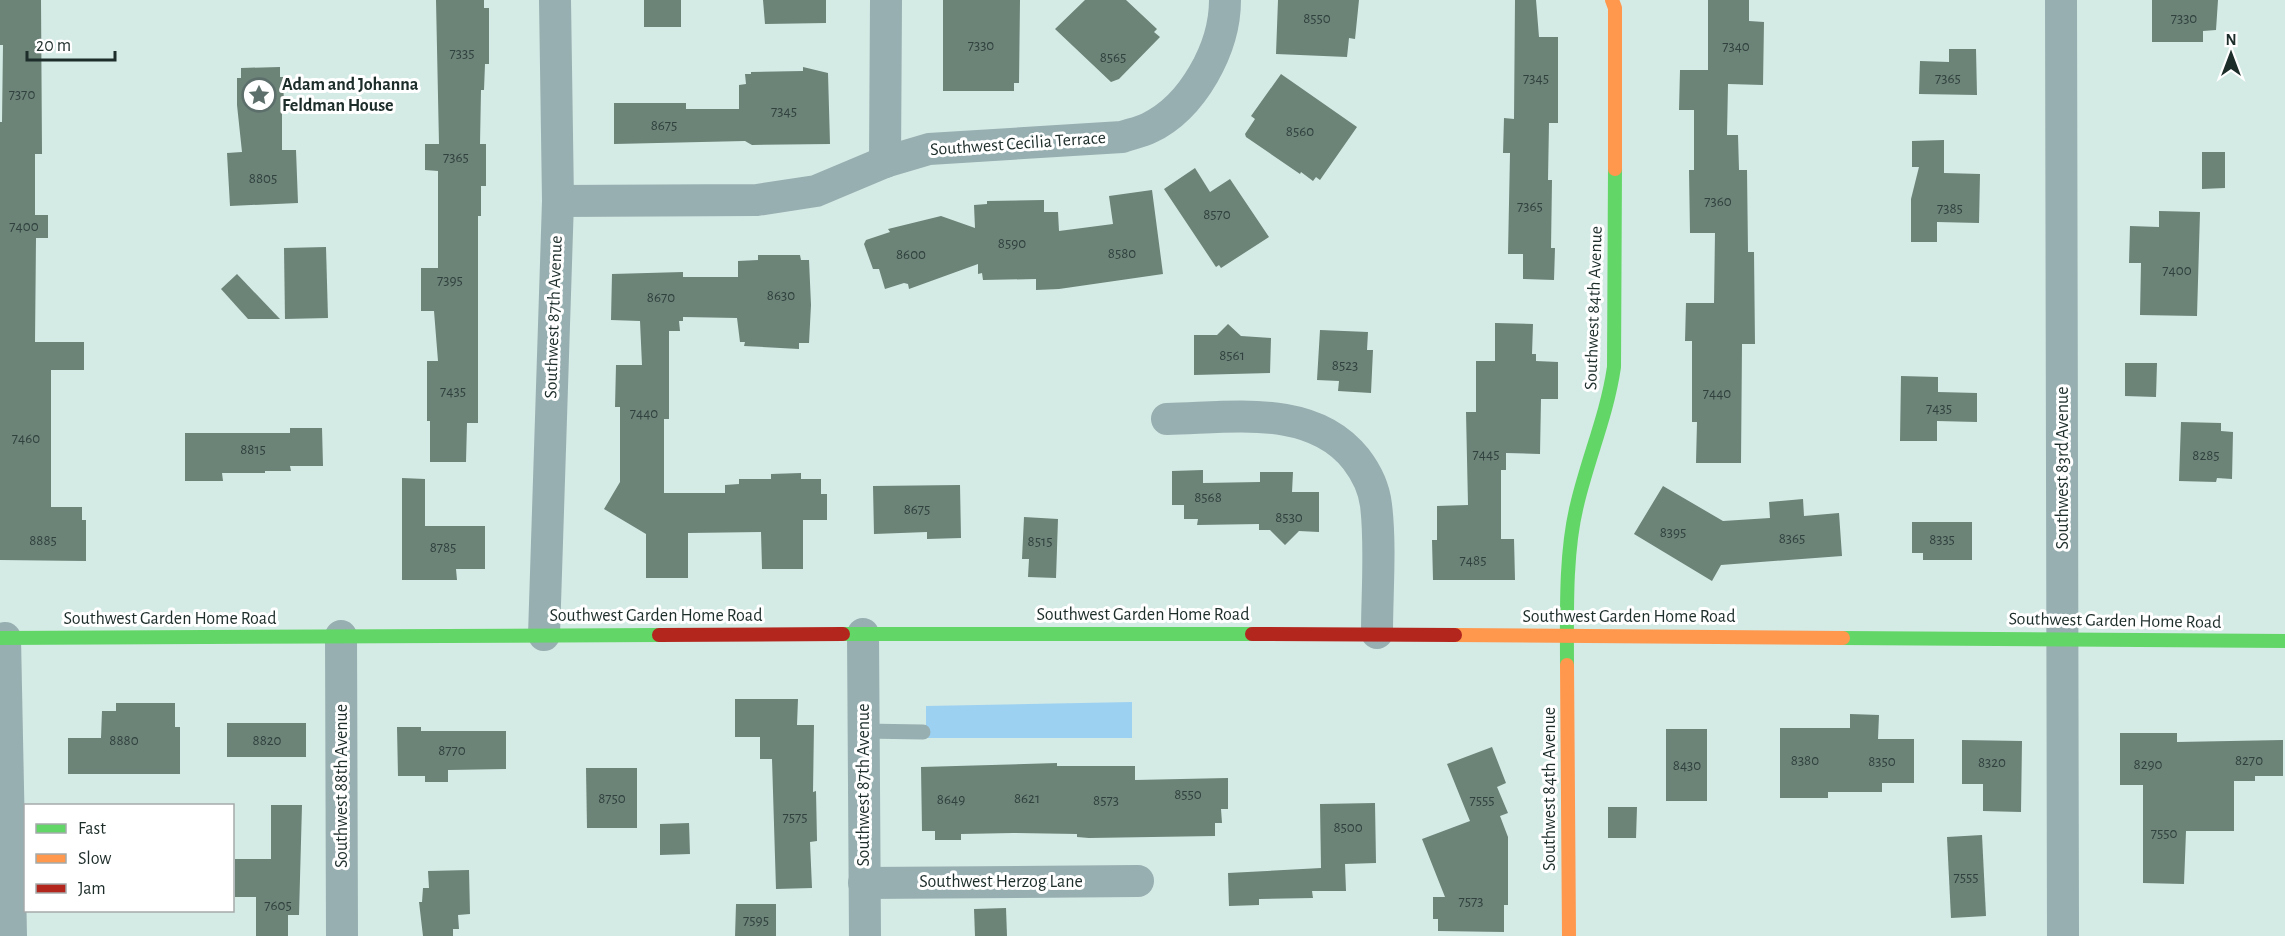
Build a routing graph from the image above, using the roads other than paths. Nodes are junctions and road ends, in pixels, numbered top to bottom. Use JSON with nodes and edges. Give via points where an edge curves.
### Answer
{"nodes":[{"id":1,"x":555,"y":0,"type":"edge"},
{"id":2,"x":886,"y":0,"type":"edge"},
{"id":3,"x":1225,"y":0,"type":"edge"},
{"id":4,"x":1612,"y":0,"type":"edge"},
{"id":5,"x":2061,"y":0,"type":"edge"},
{"id":6,"x":885,"y":162,"type":"junction"},
{"id":7,"x":558,"y":201,"type":"junction"},
{"id":8,"x":1167,"y":419,"type":"dead end"},
{"id":9,"x":1377,"y":633,"type":"junction"},
{"id":10,"x":863,"y":634,"type":"junction"},
{"id":11,"x":544,"y":635,"type":"junction"},
{"id":12,"x":1567,"y":635,"type":"junction"},
{"id":13,"x":341,"y":636,"type":"junction"},
{"id":14,"x":3,"y":638,"type":"edge"},
{"id":15,"x":2064,"y":638,"type":"junction"},
{"id":16,"x":2285,"y":641,"type":"edge"},
{"id":17,"x":864,"y":731,"type":"junction"},
{"id":18,"x":923,"y":732,"type":"dead end"},
{"id":19,"x":1138,"y":881,"type":"dead end"},
{"id":20,"x":864,"y":883,"type":"junction"},
{"id":21,"x":11,"y":936,"type":"edge"},
{"id":22,"x":342,"y":936,"type":"edge"},
{"id":23,"x":865,"y":936,"type":"edge"},
{"id":24,"x":1569,"y":936,"type":"edge"},
{"id":25,"x":2064,"y":936,"type":"edge"}],
"edges":[{"from":1,"to":7,"type":"street","name":"Southwest 87th Avenue"},
{"from":2,"to":6,"type":"street"},
{"from":3,"to":6,"type":"street","name":"Southwest Cecilia Terrace","via":[[1214,53],[1202,76],[1180,106],[1150,128],[1122,137],[929,149]]},
{"from":4,"to":12,"type":"main road","name":"Southwest 84th Avenue","via":[[1614,367],[1610,396],[1577,505]]},
{"from":5,"to":15,"type":"street","name":"Southwest 83rd Avenue"},
{"from":6,"to":7,"type":"street","name":"Southwest Cecilia Terrace","via":[[816,191],[788,197]]},
{"from":7,"to":11,"type":"street","name":"Southwest 87th Avenue"},
{"from":8,"to":9,"type":"street","via":[[1294,421],[1329,434],[1346,447],[1367,478],[1376,507]]},
{"from":9,"to":10,"type":"main road","name":"Southwest Garden Home Road"},
{"from":9,"to":12,"type":"main road","name":"Southwest Garden Home Road"},
{"from":10,"to":11,"type":"main road","name":"Southwest Garden Home Road"},
{"from":10,"to":17,"type":"street","name":"Southwest 87th Avenue"},
{"from":11,"to":13,"type":"main road","name":"Southwest Garden Home Road"},
{"from":12,"to":15,"type":"main road","name":"Southwest Garden Home Road"},
{"from":12,"to":24,"type":"main road","name":"Southwest 84th Avenue"},
{"from":13,"to":14,"type":"main road","name":"Southwest Garden Home Road"},
{"from":13,"to":22,"type":"street","name":"Southwest 88th Avenue"},
{"from":14,"to":21,"type":"street"},
{"from":15,"to":16,"type":"main road","name":"Southwest Garden Home Road"},
{"from":15,"to":25,"type":"street","name":"Southwest 83rd Avenue"},
{"from":17,"to":18,"type":"lane"},
{"from":17,"to":20,"type":"street","name":"Southwest 87th Avenue"},
{"from":19,"to":20,"type":"street","name":"Southwest Herzog Lane"},
{"from":20,"to":23,"type":"street","name":"Southwest 87th Avenue"}]}
